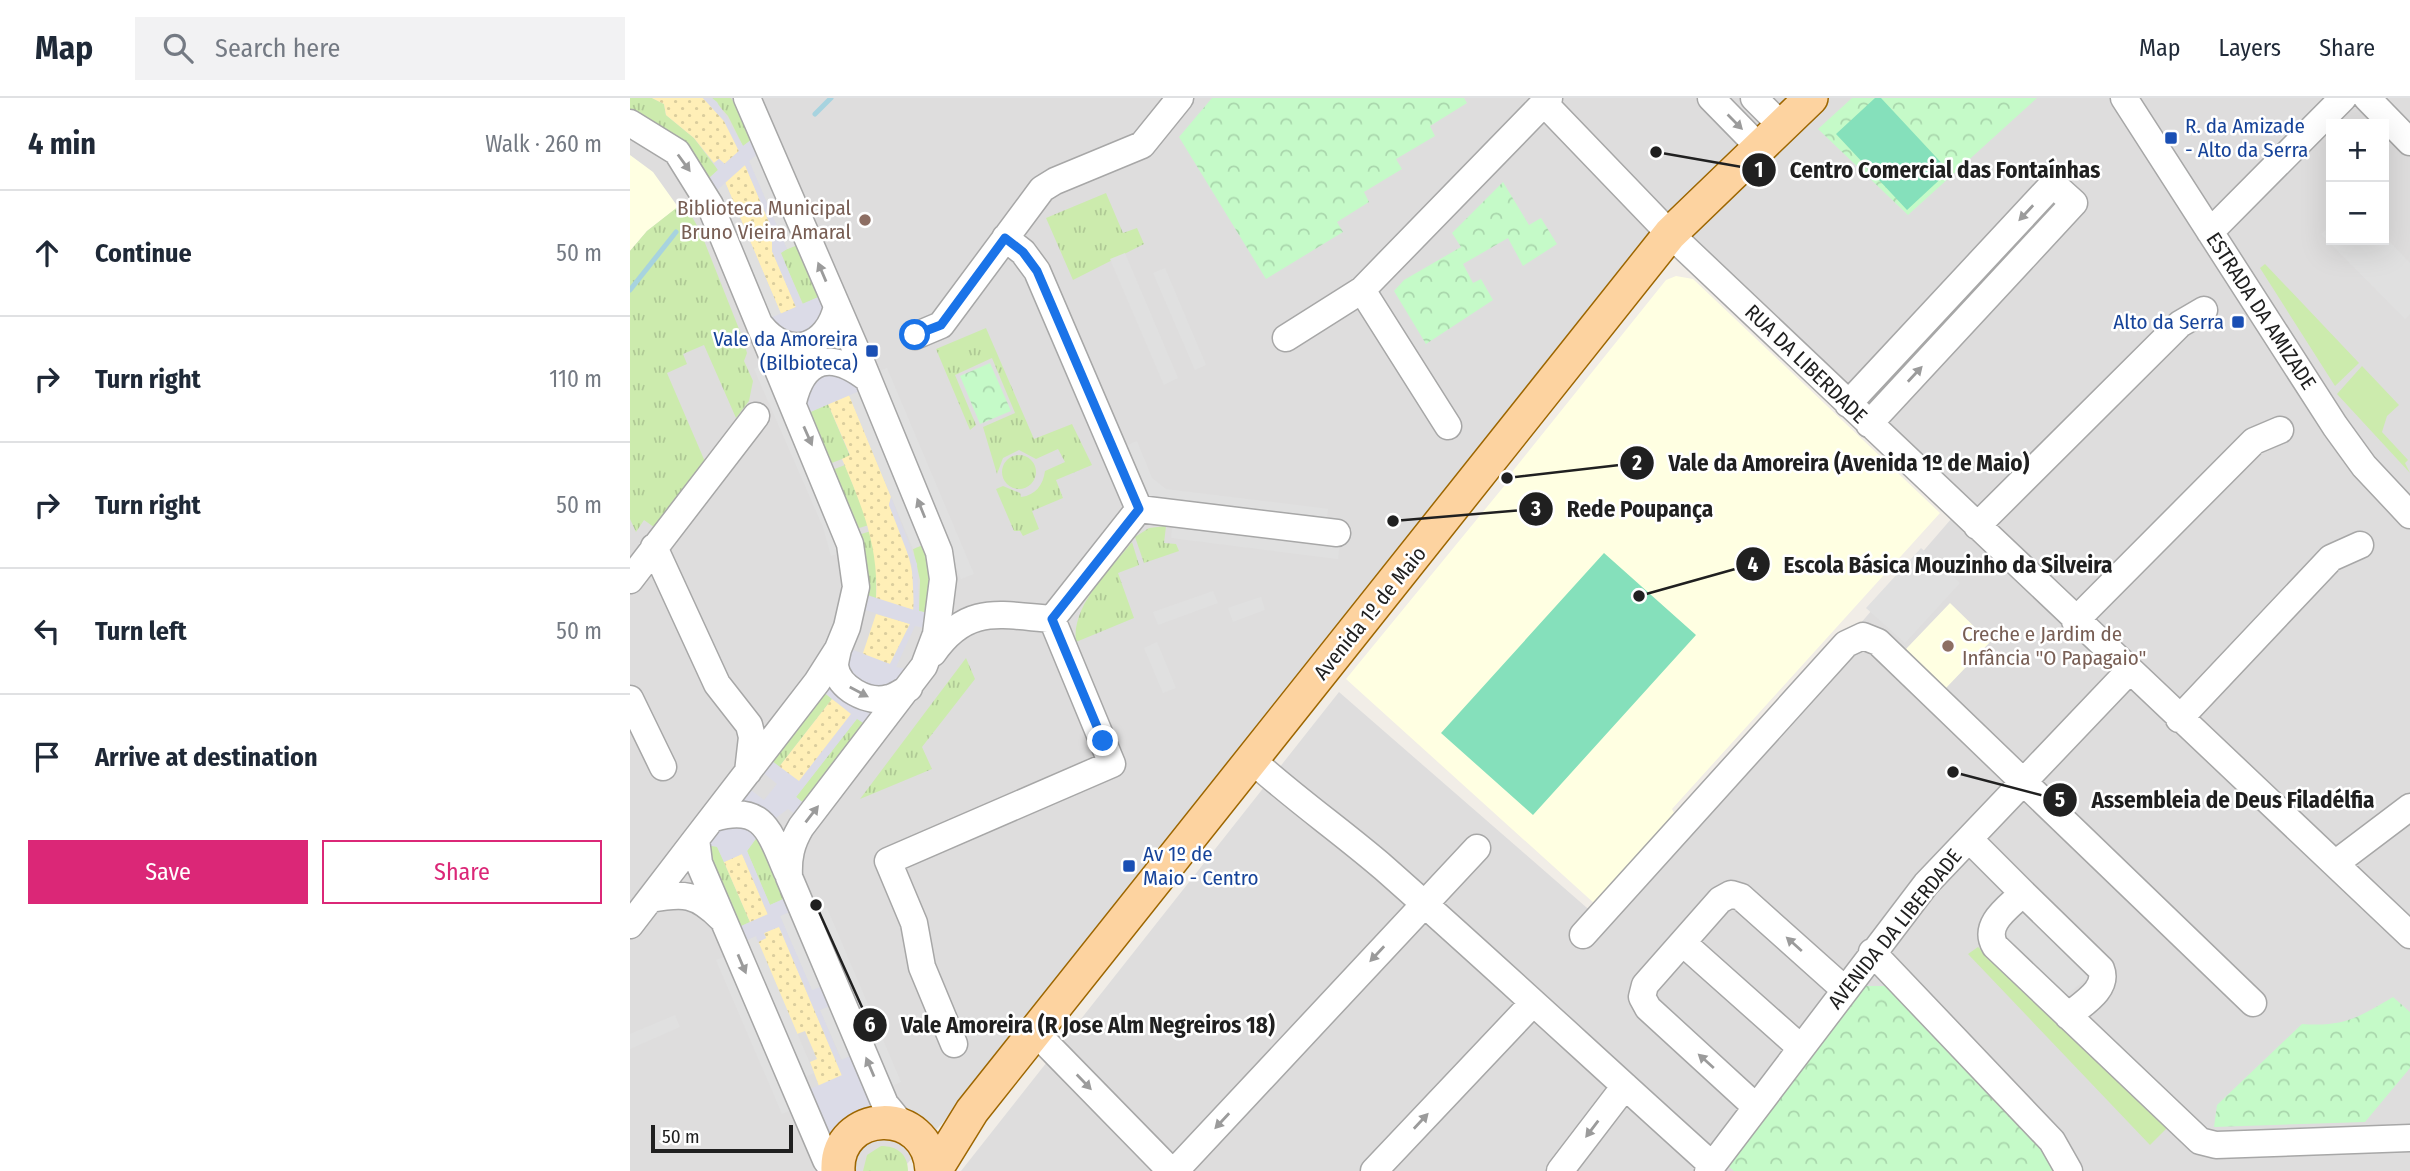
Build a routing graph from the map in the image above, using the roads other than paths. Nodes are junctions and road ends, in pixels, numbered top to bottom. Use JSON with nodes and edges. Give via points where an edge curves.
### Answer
{"nodes":[{"id":1,"x":746,"y":98,"type":"edge"},
{"id":2,"x":1180,"y":98,"type":"edge"},
{"id":3,"x":1711,"y":98,"type":"edge"},
{"id":4,"x":1754,"y":98,"type":"edge"},
{"id":5,"x":1811,"y":98,"type":"edge"},
{"id":6,"x":2124,"y":98,"type":"edge"},
{"id":7,"x":2343,"y":98,"type":"edge"},
{"id":8,"x":2367,"y":98,"type":"edge"},
{"id":9,"x":1546,"y":100,"type":"edge"},
{"id":10,"x":630,"y":123,"type":"edge"},
{"id":11,"x":1770,"y":135,"type":"junction"},
{"id":12,"x":2410,"y":142,"type":"edge"},
{"id":13,"x":2210,"y":232,"type":"junction"},
{"id":14,"x":1670,"y":234,"type":"junction"},
{"id":15,"x":1005,"y":238,"type":"junction"},
{"id":16,"x":1362,"y":290,"type":"junction"},
{"id":17,"x":836,"y":306,"type":"junction"},
{"id":18,"x":2204,"y":310,"type":"dead end"},
{"id":19,"x":760,"y":325,"type":"junction"},
{"id":20,"x":915,"y":335,"type":"dead end"},
{"id":21,"x":1286,"y":338,"type":"dead end"},
{"id":22,"x":868,"y":379,"type":"junction"},
{"id":23,"x":793,"y":402,"type":"junction"},
{"id":24,"x":1848,"y":404,"type":"junction"},
{"id":25,"x":756,"y":416,"type":"dead end"},
{"id":26,"x":1869,"y":424,"type":"junction"},
{"id":27,"x":1448,"y":426,"type":"dead end"},
{"id":28,"x":2280,"y":430,"type":"dead end"},
{"id":29,"x":1139,"y":509,"type":"junction"},
{"id":30,"x":2410,"y":515,"type":"edge"},
{"id":31,"x":1977,"y":526,"type":"junction"},
{"id":32,"x":1337,"y":533,"type":"dead end"},
{"id":33,"x":2360,"y":545,"type":"dead end"},
{"id":34,"x":654,"y":547,"type":"junction"},
{"id":35,"x":939,"y":552,"type":"junction"},
{"id":36,"x":630,"y":580,"type":"edge"},
{"id":37,"x":983,"y":614,"type":"junction"},
{"id":38,"x":1052,"y":619,"type":"junction"},
{"id":39,"x":2076,"y":621,"type":"junction"},
{"id":40,"x":838,"y":649,"type":"junction"},
{"id":41,"x":924,"y":666,"type":"junction"},
{"id":42,"x":2129,"y":671,"type":"junction"},
{"id":43,"x":909,"y":688,"type":"junction"},
{"id":44,"x":805,"y":697,"type":"junction"},
{"id":45,"x":630,"y":699,"type":"edge"},
{"id":46,"x":740,"y":711,"type":"junction"},
{"id":47,"x":2179,"y":719,"type":"junction"},
{"id":48,"x":1252,"y":760,"type":"junction"},
{"id":49,"x":663,"y":767,"type":"dead end"},
{"id":50,"x":748,"y":772,"type":"junction"},
{"id":51,"x":2023,"y":782,"type":"junction"},
{"id":52,"x":2410,"y":807,"type":"edge"},
{"id":53,"x":714,"y":818,"type":"junction"},
{"id":54,"x":696,"y":839,"type":"junction"},
{"id":55,"x":1969,"y":839,"type":"junction"},
{"id":56,"x":1477,"y":848,"type":"dead end"},
{"id":57,"x":2336,"y":863,"type":"junction"},
{"id":58,"x":789,"y":877,"type":"junction"},
{"id":59,"x":2023,"y":893,"type":"junction"},
{"id":60,"x":650,"y":899,"type":"junction"},
{"id":61,"x":1424,"y":904,"type":"junction"},
{"id":62,"x":722,"y":919,"type":"junction"},
{"id":63,"x":630,"y":925,"type":"edge"},
{"id":64,"x":1583,"y":935,"type":"dead end"},
{"id":65,"x":2410,"y":935,"type":"edge"},
{"id":66,"x":1683,"y":943,"type":"junction"},
{"id":67,"x":1872,"y":952,"type":"junction"},
{"id":68,"x":1845,"y":990,"type":"junction"},
{"id":69,"x":2253,"y":1003,"type":"dead end"},
{"id":70,"x":1532,"y":1004,"type":"junction"},
{"id":71,"x":2068,"y":1016,"type":"junction"},
{"id":72,"x":1037,"y":1033,"type":"junction"},
{"id":73,"x":954,"y":1044,"type":"dead end"},
{"id":74,"x":1801,"y":1048,"type":"junction"},
{"id":75,"x":1625,"y":1086,"type":"junction"},
{"id":76,"x":1756,"y":1107,"type":"junction"},
{"id":77,"x":972,"y":1111,"type":"junction"},
{"id":78,"x":908,"y":1128,"type":"junction"},
{"id":79,"x":2410,"y":1138,"type":"edge"},
{"id":80,"x":1710,"y":1168,"type":"edge"},
{"id":81,"x":836,"y":1171,"type":"edge"},
{"id":82,"x":933,"y":1171,"type":"edge"},
{"id":83,"x":1173,"y":1171,"type":"edge"},
{"id":84,"x":1374,"y":1171,"type":"edge"},
{"id":85,"x":1560,"y":1171,"type":"edge"},
{"id":86,"x":2069,"y":1171,"type":"edge"}],
"edges":[{"from":17,"to":1,"type":"street","one_way":true},
{"from":2,"to":15,"type":"street","via":[[1142,145],[1042,189]]},
{"from":3,"to":11,"type":"street","one_way":true},
{"from":4,"to":11,"type":"street"},
{"from":5,"to":11,"type":"main road","name":"Avenida 1º de Maio"},
{"from":6,"to":13,"type":"street","name":"ESTRADA DA AMIZADE"},
{"from":7,"to":13,"type":"street"},
{"from":8,"to":12,"type":"street"},
{"from":9,"to":14,"type":"street","name":"RUA DA LIBERDADE"},
{"from":9,"to":16,"type":"street"},
{"from":10,"to":19,"type":"street","one_way":true,"via":[[677,152],[697,181]]},
{"from":11,"to":14,"type":"main road","name":"Avenida 1º de Maio"},
{"from":13,"to":30,"type":"street","name":"ESTRADA DA AMIZADE","via":[[2352,450]]},
{"from":14,"to":24,"type":"street","name":"RUA DA LIBERDADE"},
{"from":14,"to":48,"type":"main road","name":"Avenida 1º de Maio"},
{"from":15,"to":20,"type":"street","via":[[941,325]]},
{"from":15,"to":29,"type":"street","via":[[1037,271]]},
{"from":16,"to":21,"type":"street"},
{"from":16,"to":27,"type":"street"},
{"from":17,"to":19,"type":"street","via":[[828,330],[797,347],[780,344]]},
{"from":17,"to":22,"type":"street"},
{"from":18,"to":31,"type":"street","via":[[2180,324]]},
{"from":19,"to":23,"type":"street"},
{"from":22,"to":23,"type":"street","via":[[842,362],[821,363],[806,370],[798,381]]},
{"from":35,"to":22,"type":"street","one_way":true},
{"from":23,"to":40,"type":"street","one_way":true,"via":[[850,544],[856,587]]},
{"from":24,"to":26,"type":"street","name":"RUA DA LIBERDADE"},
{"from":26,"to":24,"type":"street","one_way":true,"via":[[2074,204],[2053,184]]},
{"from":25,"to":34,"type":"street"},
{"from":26,"to":31,"type":"street","name":"RUA DA LIBERDADE"},
{"from":28,"to":39,"type":"street","via":[[2254,441]]},
{"from":29,"to":32,"type":"street"},
{"from":29,"to":38,"type":"street"},
{"from":31,"to":39,"type":"street","name":"RUA DA LIBERDADE"},
{"from":33,"to":47,"type":"street","via":[[2331,558]]},
{"from":34,"to":36,"type":"street"},
{"from":34,"to":46,"type":"street","via":[[717,684]]},
{"from":35,"to":37,"type":"street","via":[[961,594]]},
{"from":35,"to":41,"type":"street","via":[[942,601]]},
{"from":37,"to":38,"type":"street"},
{"from":37,"to":41,"type":"street","via":[[954,628]]},
{"from":38,"to":73,"type":"street","via":[[1112,764],[888,861],[914,923],[922,967]]},
{"from":39,"to":42,"type":"street","name":"RUA DA LIBERDADE"},
{"from":40,"to":43,"type":"street","one_way":true,"via":[[835,666],[853,691],[872,699],[888,698]]},
{"from":40,"to":44,"type":"street"},
{"from":41,"to":43,"type":"street"},
{"from":42,"to":47,"type":"street","name":"RUA DA LIBERDADE"},
{"from":42,"to":51,"type":"street","name":"AVENIDA DA LIBERDADE"},
{"from":58,"to":43,"type":"street","one_way":true,"via":[[791,845],[801,827]]},
{"from":44,"to":46,"type":"street","via":[[776,714]]},
{"from":44,"to":50,"type":"street"},
{"from":45,"to":49,"type":"street"},
{"from":46,"to":50,"type":"street","via":[[752,737]]},
{"from":47,"to":57,"type":"street","name":"RUA DA LIBERDADE"},
{"from":48,"to":61,"type":"street"},
{"from":48,"to":72,"type":"main road","name":"Avenida 1º de Maio"},
{"from":50,"to":53,"type":"street"},
{"from":51,"to":55,"type":"street","name":"AVENIDA DA LIBERDADE"},
{"from":51,"to":64,"type":"street","via":[[1878,642],[1857,637]]},
{"from":51,"to":69,"type":"street"},
{"from":52,"to":57,"type":"street"},
{"from":53,"to":54,"type":"street"},
{"from":53,"to":58,"type":"street","via":[[736,812],[761,821]]},
{"from":54,"to":60,"type":"street"},
{"from":54,"to":62,"type":"street","via":[[699,863]]},
{"from":55,"to":59,"type":"street"},
{"from":55,"to":67,"type":"street","name":"AVENIDA DA LIBERDADE"},
{"from":56,"to":61,"type":"street"},
{"from":57,"to":65,"type":"street","name":"RUA DA LIBERDADE"},
{"from":78,"to":58,"type":"street","one_way":true,"via":[[885,1104]]},
{"from":59,"to":71,"type":"street","via":[[1992,926],[1991,938]]},
{"from":59,"to":71,"type":"street","via":[[2104,975],[2101,986]]},
{"from":60,"to":62,"type":"street","via":[[692,896]]},
{"from":60,"to":63,"type":"street"},
{"from":61,"to":70,"type":"street"},
{"from":61,"to":83,"type":"street","one_way":true},
{"from":62,"to":81,"type":"street","one_way":true,"via":[[826,1160]]},
{"from":68,"to":66,"type":"street","one_way":true,"via":[[1736,895],[1720,900]]},
{"from":66,"to":74,"type":"street"},
{"from":76,"to":66,"type":"street","one_way":true,"via":[[1644,1002],[1645,985]]},
{"from":67,"to":68,"type":"street","name":"AVENIDA DA LIBERDADE"},
{"from":67,"to":86,"type":"street","via":[[2053,1141]]},
{"from":68,"to":74,"type":"street","name":"AVENIDA DA LIBERDADE"},
{"from":70,"to":75,"type":"street"},
{"from":84,"to":70,"type":"street","one_way":true},
{"from":71,"to":79,"type":"street","via":[[2207,1144]]},
{"from":72,"to":77,"type":"main road","name":"Avenida 1º de Maio"},
{"from":72,"to":83,"type":"street","one_way":true},
{"from":74,"to":76,"type":"street","name":"AVENIDA DA LIBERDADE"},
{"from":75,"to":80,"type":"street"},
{"from":75,"to":85,"type":"street","one_way":true},
{"from":76,"to":80,"type":"street","name":"AVENIDA DA LIBERDADE"},
{"from":77,"to":78,"type":"main road","name":"Avenida 1º de Maio","via":[[935,1127]]},
{"from":77,"to":82,"type":"main road","name":"Avenida 1º de Maio"},
{"from":78,"to":81,"type":"main road","name":"Avenida 1º de Maio","via":[[881,1122],[860,1129],[844,1144]]},
{"from":78,"to":82,"type":"main road","name":"Avenida 1º de Maio","via":[[927,1148]]}]}
